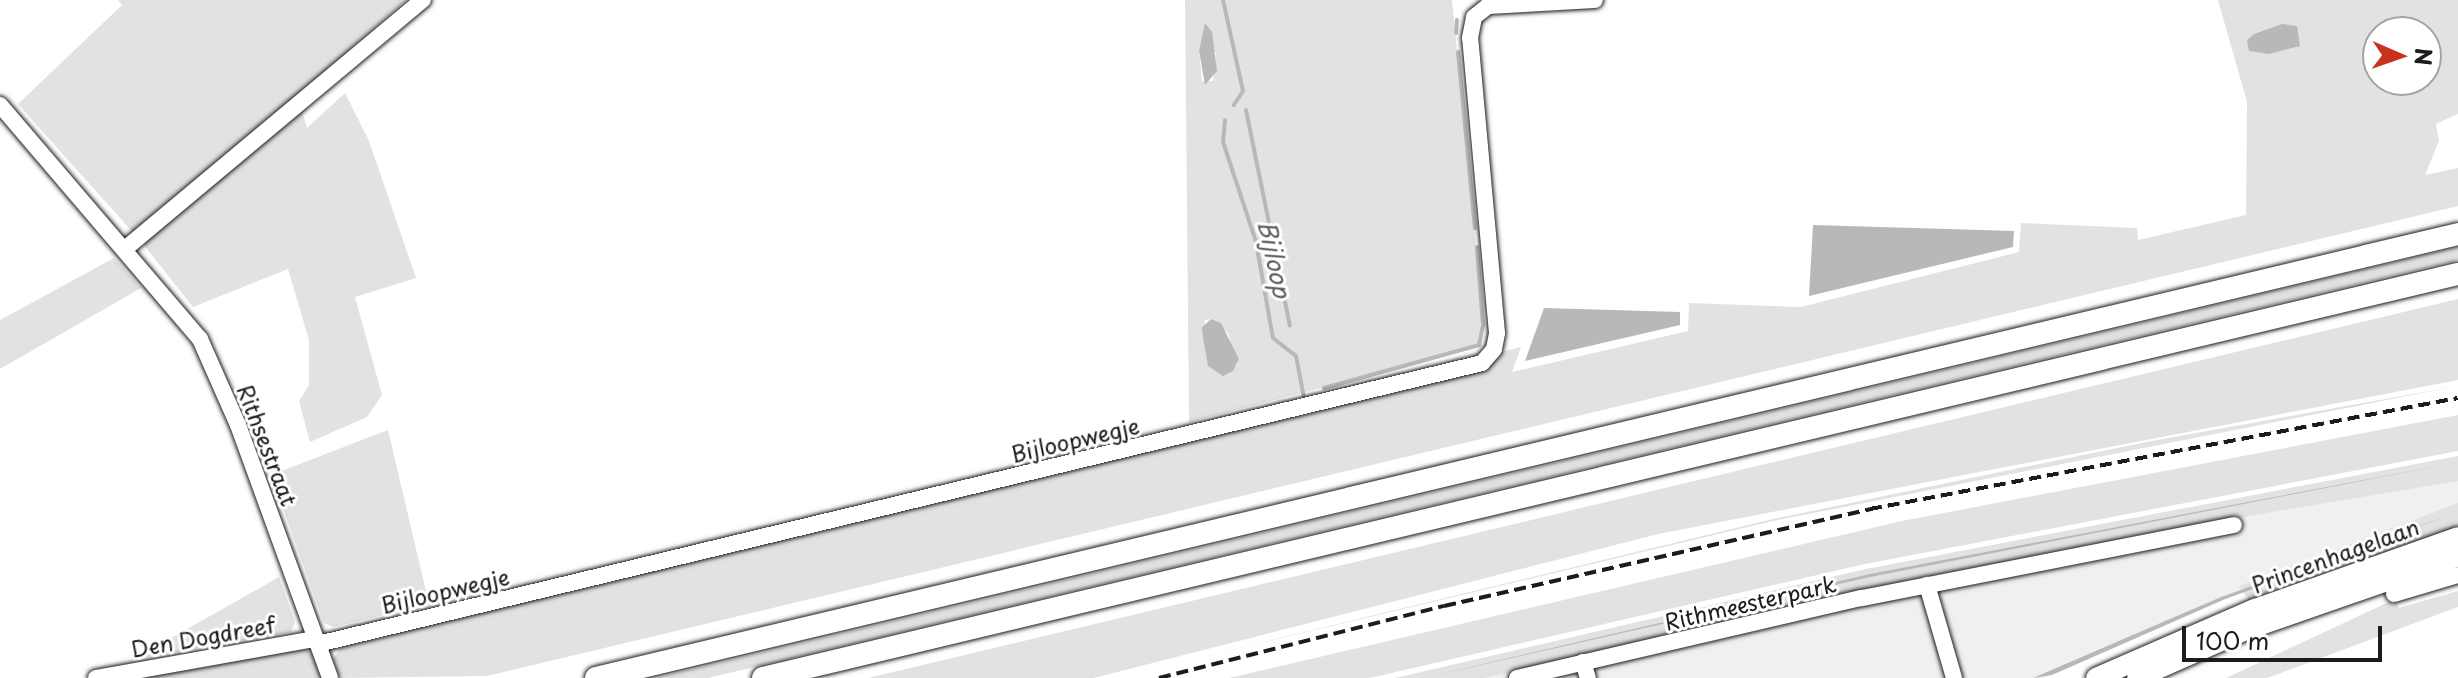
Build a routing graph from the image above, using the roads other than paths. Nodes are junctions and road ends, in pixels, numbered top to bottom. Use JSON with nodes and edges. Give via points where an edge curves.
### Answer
{"nodes":[{"id":1,"x":423,"y":0,"type":"edge"},
{"id":2,"x":1595,"y":0,"type":"edge"},
{"id":3,"x":0,"y":105,"type":"edge"},
{"id":4,"x":2458,"y":234,"type":"edge"},
{"id":5,"x":126,"y":248,"type":"junction"},
{"id":6,"x":2458,"y":274,"type":"edge"},
{"id":7,"x":2234,"y":525,"type":"dead end"},
{"id":8,"x":2458,"y":537,"type":"edge"},
{"id":9,"x":2458,"y":556,"type":"edge"},
{"id":10,"x":2458,"y":575,"type":"edge"},
{"id":11,"x":1927,"y":585,"type":"junction"},
{"id":12,"x":2394,"y":594,"type":"dead end"},
{"id":13,"x":317,"y":642,"type":"junction"},
{"id":14,"x":1585,"y":670,"type":"edge"},
{"id":15,"x":96,"y":678,"type":"edge"},
{"id":16,"x":330,"y":678,"type":"edge"},
{"id":17,"x":596,"y":678,"type":"edge"},
{"id":18,"x":763,"y":678,"type":"edge"},
{"id":19,"x":1517,"y":678,"type":"edge"},
{"id":20,"x":1954,"y":678,"type":"edge"},
{"id":21,"x":2096,"y":678,"type":"edge"},
{"id":22,"x":2137,"y":678,"type":"edge"}],
"edges":[{"from":1,"to":5,"type":"street"},
{"from":2,"to":13,"type":"street","name":"Bijloopwegje","via":[[1488,6],[1474,17],[1470,38],[1497,333],[1494,349],[1482,363]]},
{"from":3,"to":5,"type":"street","name":"Rithsestraat"},
{"from":4,"to":17,"type":"highway"},
{"from":5,"to":13,"type":"street","name":"Rithsestraat","via":[[200,339],[219,378]]},
{"from":6,"to":18,"type":"highway"},
{"from":7,"to":11,"type":"street","name":"Rithmeesterpark"},
{"from":8,"to":21,"type":"main road","name":"Princenhagelaan","via":[[2255,609]]},
{"from":9,"to":22,"type":"main road","name":"Princenhagelaan","via":[[2246,630]]},
{"from":10,"to":12,"type":"street"},
{"from":11,"to":14,"type":"street","name":"Rithmeesterpark"},
{"from":11,"to":20,"type":"street"},
{"from":13,"to":15,"type":"street","name":"Den Dogdreef"},
{"from":13,"to":16,"type":"street","name":"Rithsestraat"},
{"from":14,"to":19,"type":"street","name":"Rithmeesterpark"}]}
